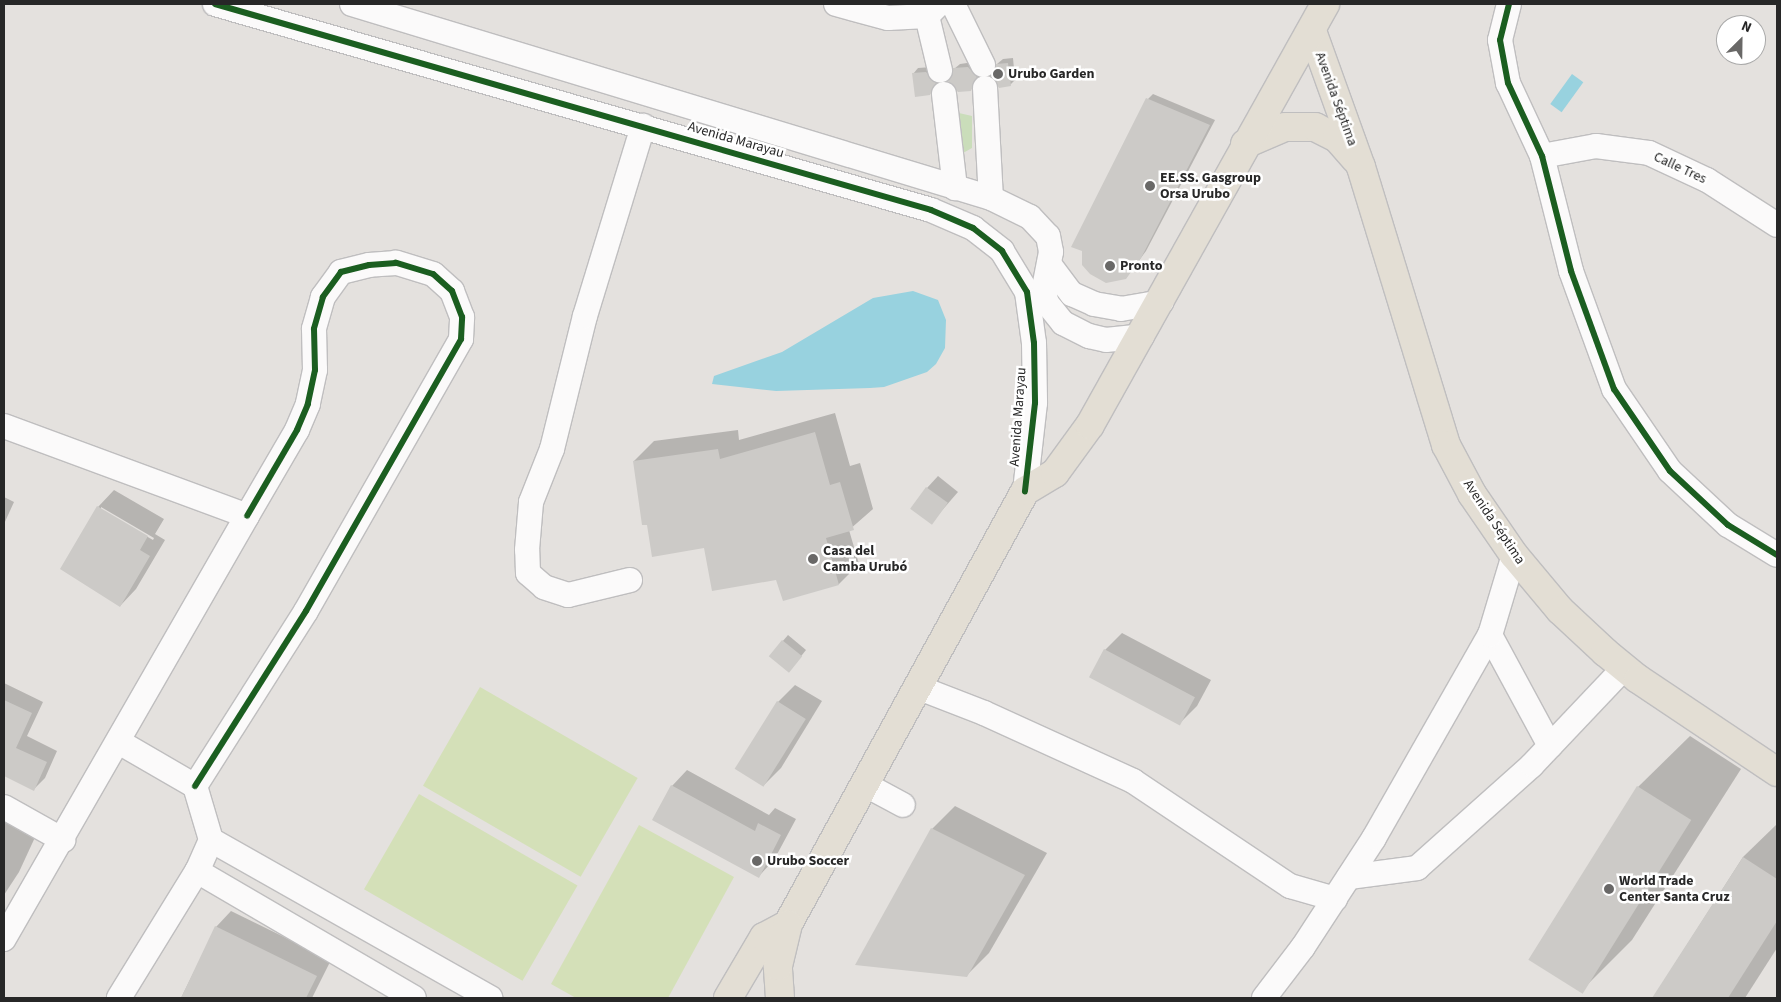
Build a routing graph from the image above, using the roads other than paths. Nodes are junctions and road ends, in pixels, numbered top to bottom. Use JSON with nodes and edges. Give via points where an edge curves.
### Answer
{"nodes":[{"id":1,"x":215,"y":4,"type":"edge"},
{"id":2,"x":352,"y":4,"type":"edge"},
{"id":3,"x":836,"y":4,"type":"edge"},
{"id":4,"x":953,"y":4,"type":"edge"},
{"id":5,"x":1325,"y":4,"type":"edge"},
{"id":6,"x":1509,"y":4,"type":"edge"},
{"id":7,"x":933,"y":10,"type":"edge"},
{"id":8,"x":1312,"y":31,"type":"junction"},
{"id":9,"x":983,"y":65,"type":"dead end"},
{"id":10,"x":940,"y":70,"type":"dead end"},
{"id":11,"x":984,"y":88,"type":"dead end"},
{"id":12,"x":944,"y":94,"type":"dead end"},
{"id":13,"x":643,"y":126,"type":"junction"},
{"id":14,"x":1245,"y":144,"type":"junction"},
{"id":15,"x":1542,"y":156,"type":"junction"},
{"id":16,"x":1361,"y":167,"type":"junction"},
{"id":17,"x":955,"y":188,"type":"junction"},
{"id":18,"x":991,"y":198,"type":"junction"},
{"id":19,"x":1777,"y":225,"type":"edge"},
{"id":20,"x":1049,"y":264,"type":"junction"},
{"id":21,"x":1161,"y":302,"type":"junction"},
{"id":22,"x":1142,"y":336,"type":"junction"},
{"id":23,"x":4,"y":426,"type":"edge"},
{"id":24,"x":1025,"y":491,"type":"junction"},
{"id":25,"x":247,"y":516,"type":"junction"},
{"id":26,"x":1514,"y":555,"type":"junction"},
{"id":27,"x":1777,"y":555,"type":"edge"},
{"id":28,"x":630,"y":580,"type":"dead end"},
{"id":29,"x":1490,"y":635,"type":"junction"},
{"id":30,"x":1624,"y":668,"type":"junction"},
{"id":31,"x":917,"y":687,"type":"junction"},
{"id":32,"x":119,"y":742,"type":"junction"},
{"id":33,"x":1550,"y":746,"type":"junction"},
{"id":34,"x":1777,"y":772,"type":"edge"},
{"id":35,"x":864,"y":784,"type":"junction"},
{"id":36,"x":195,"y":786,"type":"junction"},
{"id":37,"x":903,"y":804,"type":"dead end"},
{"id":38,"x":4,"y":807,"type":"edge"},
{"id":39,"x":63,"y":840,"type":"junction"},
{"id":40,"x":211,"y":840,"type":"junction"},
{"id":41,"x":197,"y":871,"type":"junction"},
{"id":42,"x":1349,"y":877,"type":"junction"},
{"id":43,"x":1335,"y":899,"type":"junction"},
{"id":44,"x":788,"y":924,"type":"junction"},
{"id":45,"x":4,"y":939,"type":"edge"},
{"id":46,"x":734,"y":996,"type":"edge"},
{"id":47,"x":119,"y":998,"type":"edge"},
{"id":48,"x":414,"y":998,"type":"edge"},
{"id":49,"x":490,"y":998,"type":"edge"},
{"id":50,"x":780,"y":998,"type":"edge"},
{"id":51,"x":1264,"y":998,"type":"edge"}],
"edges":[{"from":1,"to":13,"type":"street","name":"Avenida Marayau"},
{"from":2,"to":17,"type":"street","name":"Avenida Marayau"},
{"from":3,"to":7,"type":"street","via":[[888,18]]},
{"from":4,"to":9,"type":"street"},
{"from":5,"to":8,"type":"main road"},
{"from":6,"to":15,"type":"street","via":[[1500,40],[1508,82]]},
{"from":7,"to":10,"type":"street"},
{"from":8,"to":14,"type":"main road"},
{"from":8,"to":16,"type":"main road","name":"Avenida Séptima"},
{"from":11,"to":18,"type":"street"},
{"from":12,"to":17,"type":"street"},
{"from":13,"to":24,"type":"street","name":"Avenida Marayau","via":[[931,210],[973,228],[1002,251],[1026,292],[1034,344],[1035,403]]},
{"from":13,"to":28,"type":"street","via":[[585,316],[552,449],[531,502],[527,550],[528,573],[544,588],[568,594]]},
{"from":14,"to":16,"type":"main road","name":"Avenida Séptima","via":[[1285,127],[1315,127],[1337,138]]},
{"from":14,"to":21,"type":"main road"},
{"from":15,"to":19,"type":"street","name":"Calle Tres","via":[[1596,146],[1649,153],[1707,180]]},
{"from":15,"to":27,"type":"street","via":[[1571,271],[1614,389],[1670,471],[1728,525]]},
{"from":16,"to":26,"type":"main road","name":"Avenida Séptima","via":[[1446,445],[1472,494]]},
{"from":17,"to":18,"type":"street","name":"Avenida Marayau"},
{"from":18,"to":20,"type":"street","name":"Avenida Marayau","via":[[1030,217],[1042,227],[1048,236]]},
{"from":20,"to":21,"type":"street","via":[[1072,294],[1094,304],[1121,309]]},
{"from":20,"to":22,"type":"street","name":"Avenida Marayau","via":[[1044,287],[1046,302],[1064,323],[1089,336],[1106,340]]},
{"from":21,"to":22,"type":"main road"},
{"from":22,"to":24,"type":"main road","via":[[1090,425],[1055,473]]},
{"from":23,"to":25,"type":"street"},
{"from":24,"to":31,"type":"main road"},
{"from":25,"to":32,"type":"street"},
{"from":25,"to":36,"type":"street","via":[[297,430],[308,404],[315,370],[314,329],[323,297],[340,272],[396,263],[433,274],[452,291],[462,317],[461,339],[306,611]]},
{"from":26,"to":29,"type":"street"},
{"from":26,"to":30,"type":"main road","name":"Avenida Séptima","via":[[1560,610]]},
{"from":29,"to":33,"type":"street"},
{"from":29,"to":42,"type":"street"},
{"from":30,"to":33,"type":"street"},
{"from":30,"to":34,"type":"main road","name":"Avenida Séptima"},
{"from":31,"to":35,"type":"main road"},
{"from":31,"to":43,"type":"street","via":[[984,713],[1132,781],[1290,886]]},
{"from":32,"to":36,"type":"street"},
{"from":32,"to":39,"type":"street"},
{"from":33,"to":42,"type":"street","via":[[1417,868]]},
{"from":35,"to":37,"type":"street"},
{"from":35,"to":44,"type":"main road"},
{"from":36,"to":40,"type":"street"},
{"from":38,"to":39,"type":"street"},
{"from":39,"to":45,"type":"street"},
{"from":40,"to":41,"type":"street"},
{"from":40,"to":49,"type":"street"},
{"from":41,"to":47,"type":"street"},
{"from":41,"to":48,"type":"street"},
{"from":42,"to":43,"type":"street"},
{"from":43,"to":51,"type":"street","via":[[1303,948]]},
{"from":44,"to":46,"type":"main road","via":[[764,937]]},
{"from":44,"to":50,"type":"main road","via":[[778,966]]}]}
